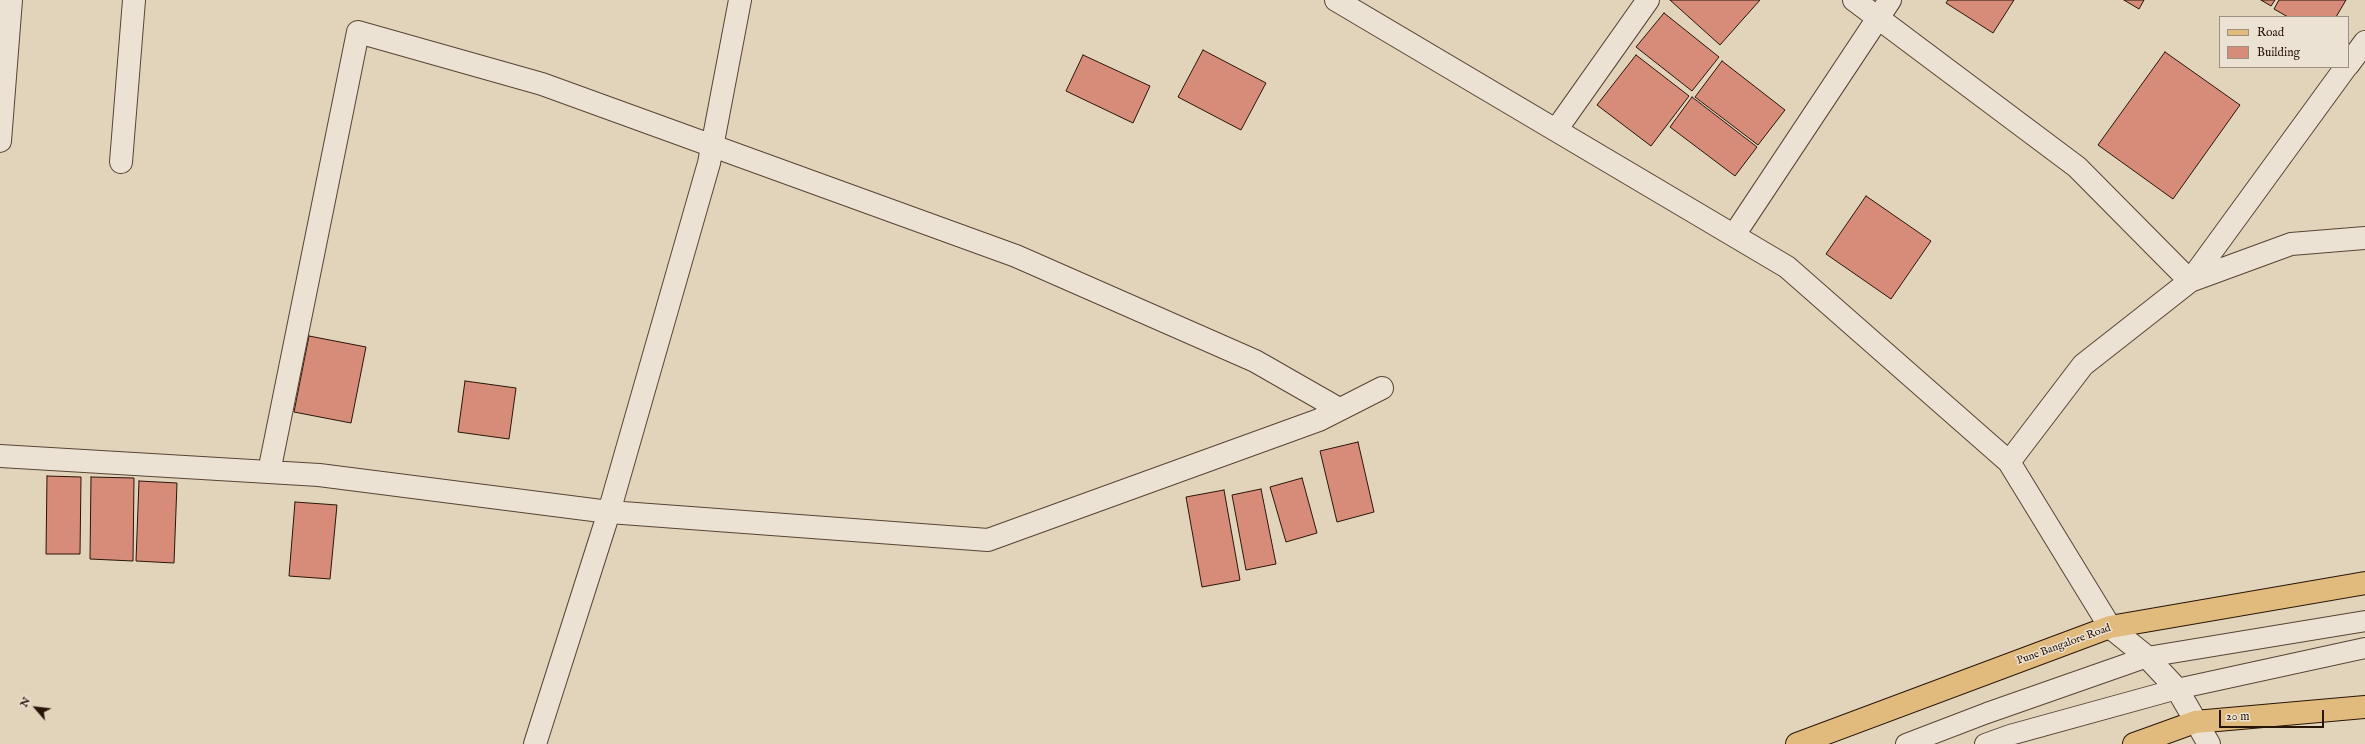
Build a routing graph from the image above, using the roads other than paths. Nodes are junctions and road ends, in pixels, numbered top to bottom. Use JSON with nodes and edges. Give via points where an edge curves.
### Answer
{"nodes":[{"id":1,"x":11,"y":0,"type":"edge"},
{"id":2,"x":134,"y":0,"type":"edge"},
{"id":3,"x":740,"y":0,"type":"edge"},
{"id":4,"x":1336,"y":0,"type":"edge"},
{"id":5,"x":1648,"y":0,"type":"edge"},
{"id":6,"x":1854,"y":0,"type":"edge"},
{"id":7,"x":1890,"y":0,"type":"edge"},
{"id":8,"x":1878,"y":18,"type":"junction"},
{"id":9,"x":2365,"y":42,"type":"edge"},
{"id":10,"x":2349,"y":63,"type":"edge"},
{"id":11,"x":2346,"y":68,"type":"edge"},
{"id":12,"x":1556,"y":130,"type":"junction"},
{"id":13,"x":0,"y":141,"type":"edge"},
{"id":14,"x":712,"y":145,"type":"junction"},
{"id":15,"x":120,"y":162,"type":"dead end"},
{"id":16,"x":1734,"y":235,"type":"junction"},
{"id":17,"x":2365,"y":238,"type":"edge"},
{"id":18,"x":2190,"y":282,"type":"junction"},
{"id":19,"x":1382,"y":388,"type":"dead end"},
{"id":20,"x":1339,"y":409,"type":"junction"},
{"id":21,"x":0,"y":456,"type":"edge"},
{"id":22,"x":2009,"y":462,"type":"junction"},
{"id":23,"x":269,"y":472,"type":"junction"},
{"id":24,"x":609,"y":512,"type":"junction"},
{"id":25,"x":2365,"y":583,"type":"edge"},
{"id":26,"x":2365,"y":621,"type":"edge"},
{"id":27,"x":2110,"y":627,"type":"junction"},
{"id":28,"x":2365,"y":648,"type":"edge"},
{"id":29,"x":2147,"y":657,"type":"junction"},
{"id":30,"x":2177,"y":689,"type":"junction"},
{"id":31,"x":2365,"y":707,"type":"edge"},
{"id":32,"x":2195,"y":722,"type":"junction"},
{"id":33,"x":535,"y":744,"type":"edge"},
{"id":34,"x":1797,"y":744,"type":"edge"},
{"id":35,"x":1906,"y":744,"type":"edge"},
{"id":36,"x":1985,"y":744,"type":"edge"},
{"id":37,"x":2134,"y":744,"type":"edge"},
{"id":38,"x":2209,"y":744,"type":"edge"}],
"edges":[{"from":1,"to":13,"type":"street"},
{"from":2,"to":15,"type":"street"},
{"from":3,"to":14,"type":"street"},
{"from":4,"to":12,"type":"street"},
{"from":5,"to":12,"type":"street"},
{"from":6,"to":8,"type":"street"},
{"from":7,"to":8,"type":"street"},
{"from":8,"to":16,"type":"street"},
{"from":8,"to":18,"type":"street","via":[[2077,167]]},
{"from":9,"to":10,"type":"street"},
{"from":11,"to":18,"type":"street"},
{"from":12,"to":16,"type":"street"},
{"from":14,"to":20,"type":"street","via":[[1016,256],[1255,361]]},
{"from":14,"to":23,"type":"street","via":[[542,84],[358,32]]},
{"from":14,"to":24,"type":"street"},
{"from":16,"to":22,"type":"street","via":[[1787,267]]},
{"from":17,"to":18,"type":"street","via":[[2291,244]]},
{"from":18,"to":22,"type":"street","via":[[2083,365]]},
{"from":19,"to":20,"type":"street"},
{"from":20,"to":24,"type":"street","via":[[1319,420],[988,540]]},
{"from":21,"to":23,"type":"street"},
{"from":22,"to":27,"type":"street"},
{"from":23,"to":24,"type":"street","via":[[319,475]]},
{"from":24,"to":33,"type":"street"},
{"from":25,"to":27,"type":"main road","name":"Pune Bangalore Road"},
{"from":26,"to":29,"type":"lane"},
{"from":27,"to":29,"type":"street"},
{"from":27,"to":34,"type":"main road","name":"Pune Bangalore Road"},
{"from":28,"to":30,"type":"lane"},
{"from":29,"to":30,"type":"street"},
{"from":29,"to":35,"type":"lane"},
{"from":30,"to":32,"type":"street"},
{"from":30,"to":36,"type":"lane"},
{"from":31,"to":32,"type":"main road"},
{"from":32,"to":37,"type":"main road"},
{"from":32,"to":38,"type":"street"}]}
